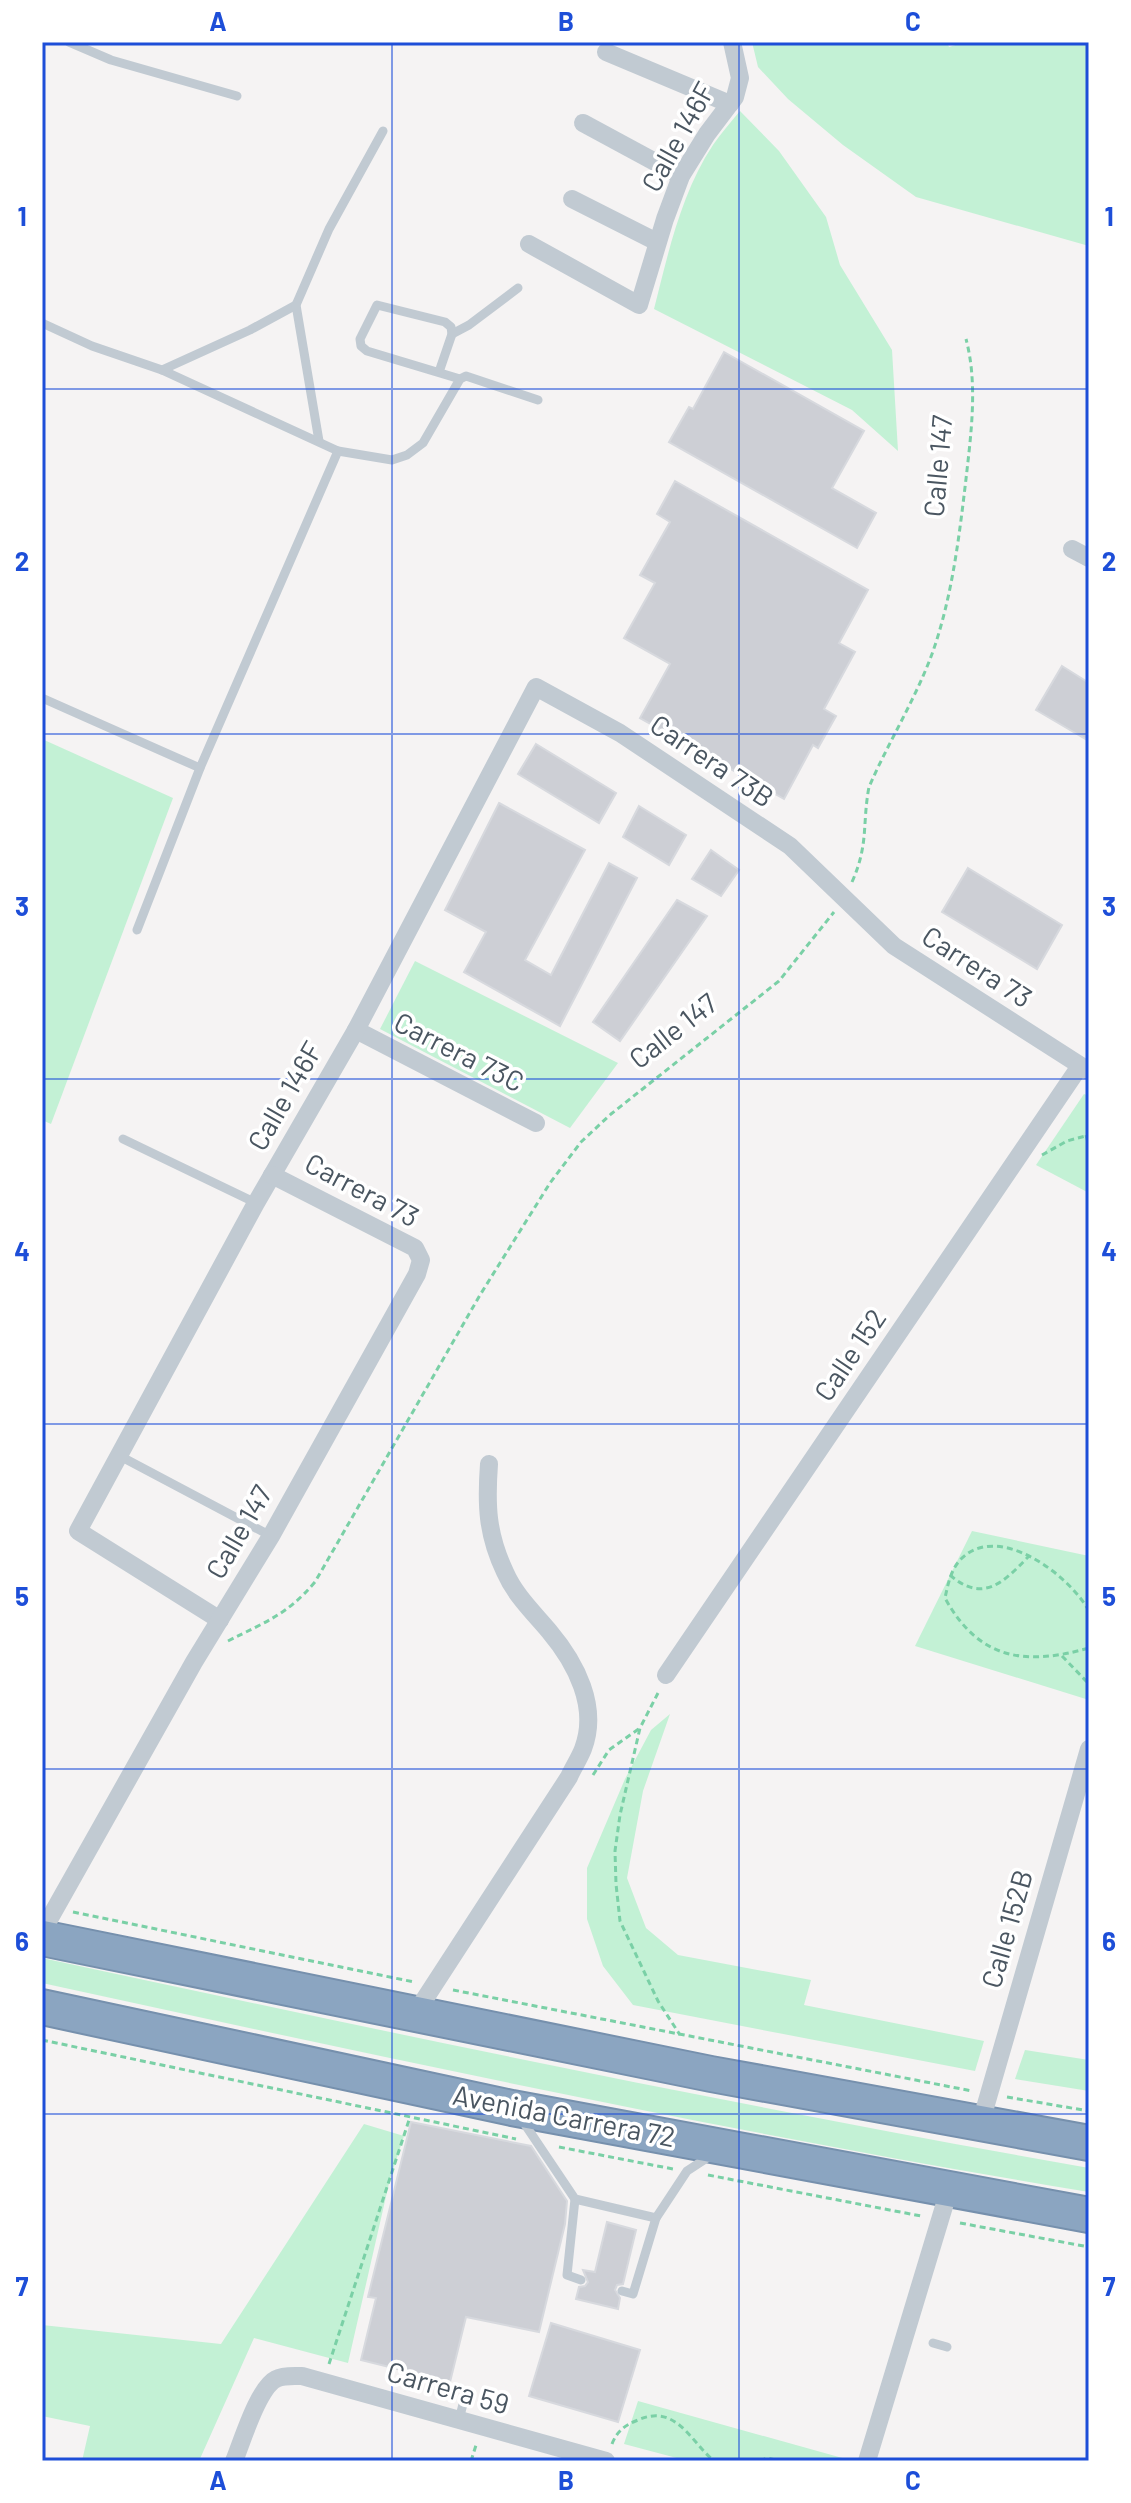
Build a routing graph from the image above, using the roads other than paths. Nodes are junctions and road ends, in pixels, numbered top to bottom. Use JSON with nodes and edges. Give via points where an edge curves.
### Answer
{"nodes":[{"id":1,"x":69,"y":42,"type":"edge"},
{"id":2,"x":732,"y":42,"type":"edge"},
{"id":3,"x":606,"y":52,"type":"dead end"},
{"id":4,"x":237,"y":96,"type":"dead end"},
{"id":5,"x":730,"y":104,"type":"junction"},
{"id":6,"x":583,"y":123,"type":"dead end"},
{"id":7,"x":383,"y":131,"type":"dead end"},
{"id":8,"x":681,"y":176,"type":"junction"},
{"id":9,"x":572,"y":199,"type":"dead end"},
{"id":10,"x":657,"y":242,"type":"junction"},
{"id":11,"x":529,"y":244,"type":"dead end"},
{"id":12,"x":518,"y":288,"type":"dead end"},
{"id":13,"x":296,"y":305,"type":"junction"},
{"id":14,"x":42,"y":323,"type":"edge"},
{"id":15,"x":452,"y":334,"type":"junction"},
{"id":16,"x":162,"y":370,"type":"junction"},
{"id":17,"x":439,"y":372,"type":"junction"},
{"id":18,"x":460,"y":379,"type":"junction"},
{"id":19,"x":538,"y":400,"type":"dead end"},
{"id":20,"x":319,"y":441,"type":"junction"},
{"id":21,"x":338,"y":451,"type":"junction"},
{"id":22,"x":536,"y":687,"type":"joint"},
{"id":23,"x":42,"y":698,"type":"edge"},
{"id":24,"x":200,"y":768,"type":"junction"},
{"id":25,"x":844,"y":898,"type":"joint"},
{"id":26,"x":137,"y":930,"type":"dead end"},
{"id":27,"x":356,"y":1030,"type":"junction"},
{"id":28,"x":1085,"y":1069,"type":"edge"},
{"id":29,"x":536,"y":1123,"type":"dead end"},
{"id":30,"x":123,"y":1139,"type":"dead end"},
{"id":31,"x":272,"y":1175,"type":"junction"},
{"id":32,"x":256,"y":1203,"type":"junction"},
{"id":33,"x":421,"y":1260,"type":"joint"},
{"id":34,"x":117,"y":1454,"type":"junction"},
{"id":35,"x":489,"y":1464,"type":"dead end"},
{"id":36,"x":271,"y":1536,"type":"junction"},
{"id":37,"x":220,"y":1620,"type":"junction"},
{"id":38,"x":666,"y":1675,"type":"road end"},
{"id":39,"x":1089,"y":1749,"type":"edge"},
{"id":40,"x":49,"y":1924,"type":"edge"},
{"id":41,"x":42,"y":1932,"type":"edge"},
{"id":42,"x":424,"y":2000,"type":"junction"},
{"id":43,"x":42,"y":2007,"type":"edge"},
{"id":44,"x":512,"y":2108,"type":"junction"},
{"id":45,"x":984,"y":2109,"type":"junction"},
{"id":46,"x":1089,"y":2143,"type":"edge"},
{"id":47,"x":724,"y":2147,"type":"junction"},
{"id":48,"x":575,"y":2199,"type":"junction"},
{"id":49,"x":944,"y":2205,"type":"junction"},
{"id":50,"x":1089,"y":2215,"type":"edge"},
{"id":51,"x":656,"y":2218,"type":"junction"},
{"id":52,"x":581,"y":2280,"type":"dead end"},
{"id":53,"x":622,"y":2291,"type":"dead end"},
{"id":54,"x":933,"y":2343,"type":"dead end"},
{"id":55,"x":947,"y":2347,"type":"dead end"},
{"id":56,"x":464,"y":2400,"type":"dead end"},
{"id":57,"x":459,"y":2420,"type":"junction"},
{"id":58,"x":608,"y":2454,"type":"edge"},
{"id":59,"x":240,"y":2456,"type":"edge"},
{"id":60,"x":867,"y":2461,"type":"edge"}],
"edges":[{"from":1,"to":4,"type":"lane","via":[[111,60]]},
{"from":2,"to":5,"type":"street","name":"Calle 146F","via":[[740,78]]},
{"from":3,"to":5,"type":"street"},
{"from":5,"to":8,"type":"street","name":"Calle 146F"},
{"from":6,"to":8,"type":"street"},
{"from":7,"to":13,"type":"lane","via":[[329,229]]},
{"from":8,"to":10,"type":"street","name":"Calle 146F"},
{"from":9,"to":10,"type":"street"},
{"from":10,"to":11,"type":"street","name":"Calle 146F","via":[[639,305]]},
{"from":12,"to":15,"type":"lane"},
{"from":13,"to":16,"type":"lane"},
{"from":13,"to":20,"type":"lane"},
{"from":14,"to":16,"type":"lane"},
{"from":15,"to":17,"type":"lane"},
{"from":15,"to":17,"type":"lane","via":[[445,322],[377,305],[360,339],[367,351]]},
{"from":16,"to":20,"type":"lane"},
{"from":17,"to":18,"type":"lane"},
{"from":18,"to":19,"type":"lane","via":[[466,376]]},
{"from":18,"to":21,"type":"lane","via":[[423,443],[407,455],[392,460]]},
{"from":20,"to":21,"type":"lane"},
{"from":21,"to":24,"type":"lane"},
{"from":22,"to":25,"type":"street","name":"Carrera 73B","via":[[620,733],[790,846]]},
{"from":22,"to":27,"type":"street","name":"Calle 146F"},
{"from":23,"to":24,"type":"lane"},
{"from":24,"to":26,"type":"lane"},
{"from":25,"to":28,"type":"street","name":"Carrera 73","via":[[894,946]]},
{"from":27,"to":29,"type":"street","name":"Carrera 73C"},
{"from":27,"to":31,"type":"street","name":"Calle 146F"},
{"from":28,"to":38,"type":"street","name":"Calle 152","via":[[1015,1161]]},
{"from":30,"to":32,"type":"lane"},
{"from":31,"to":32,"type":"street","name":"Calle 146F"},
{"from":31,"to":33,"type":"street","name":"Carrera 73","via":[[415,1248]]},
{"from":32,"to":34,"type":"street","name":"Calle 146F"},
{"from":33,"to":36,"type":"street","name":"Calle 147"},
{"from":34,"to":36,"type":"lane"},
{"from":34,"to":37,"type":"street","name":"Calle 146F","via":[[78,1531]]},
{"from":35,"to":42,"type":"street","via":[[486,1510],[505,1573],[573,1662],[586,1696],[588,1721],[584,1747],[569,1777]]},
{"from":36,"to":37,"type":"street","name":"Calle 147"},
{"from":37,"to":40,"type":"street","name":"Calle 147"},
{"from":39,"to":45,"type":"street","name":"Calle 152B"},
{"from":40,"to":41,"type":"street","name":"Calle 147"},
{"from":40,"to":42,"type":"highway"},
{"from":42,"to":45,"type":"highway"},
{"from":43,"to":44,"type":"highway","name":"Avenida Carrera 72"},
{"from":44,"to":47,"type":"highway","name":"Avenida Carrera 72"},
{"from":44,"to":48,"type":"lane"},
{"from":45,"to":46,"type":"highway"},
{"from":47,"to":49,"type":"highway","name":"Avenida Carrera 72"},
{"from":47,"to":51,"type":"lane","via":[[687,2171]]},
{"from":48,"to":51,"type":"lane"},
{"from":48,"to":52,"type":"lane","via":[[567,2275]]},
{"from":49,"to":50,"type":"highway","name":"Avenida Carrera 72"},
{"from":49,"to":60,"type":"street"},
{"from":51,"to":53,"type":"lane","via":[[633,2294]]},
{"from":54,"to":55,"type":"lane"},
{"from":56,"to":57,"type":"lane"},
{"from":57,"to":58,"type":"street","name":"Carrera 59"},
{"from":57,"to":59,"type":"street","name":"Carrera 59","via":[[302,2376],[275,2379],[257,2405]]}]}
